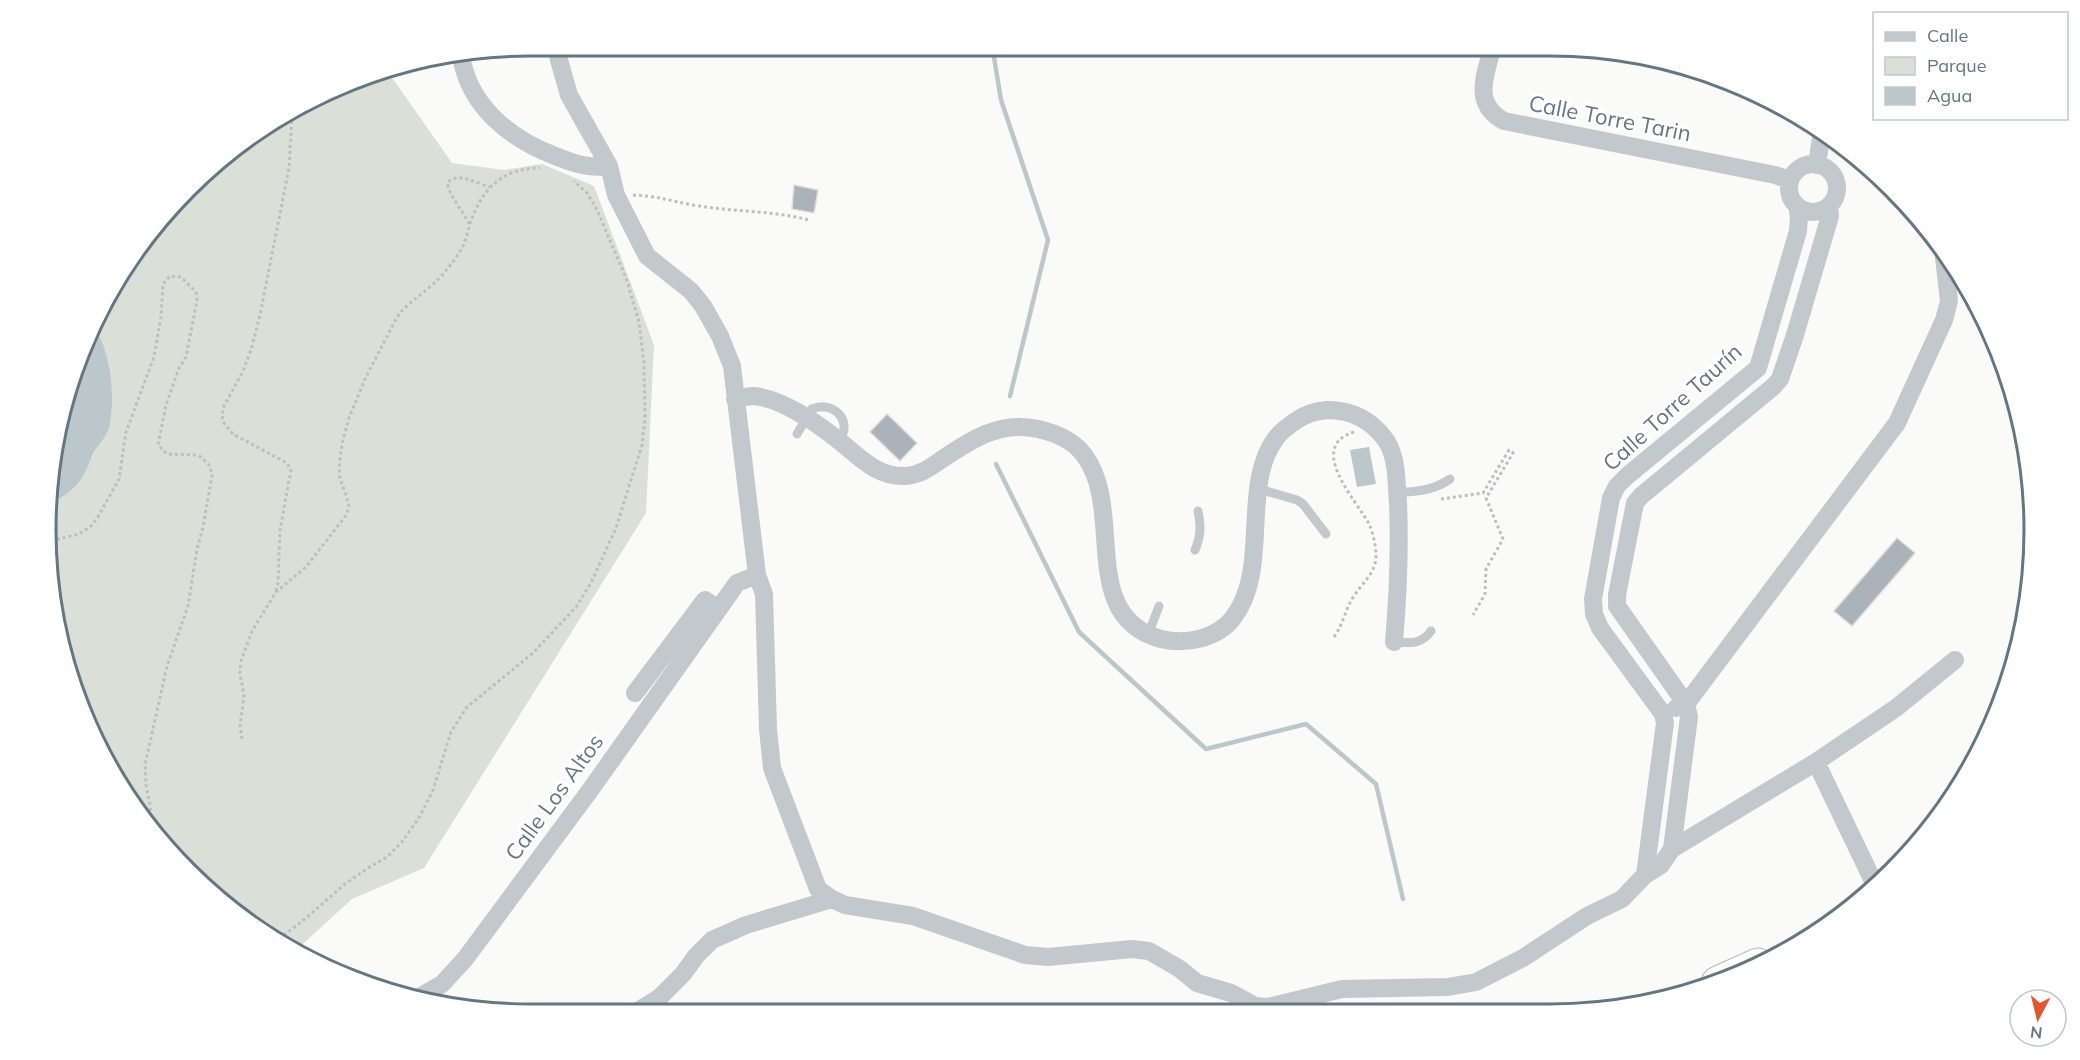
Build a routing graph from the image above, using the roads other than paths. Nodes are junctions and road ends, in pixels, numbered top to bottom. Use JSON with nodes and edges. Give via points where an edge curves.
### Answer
{"nodes":[{"id":1,"x":558,"y":56,"type":"edge"},
{"id":2,"x":1491,"y":56,"type":"edge"},
{"id":3,"x":462,"y":61,"type":"edge"},
{"id":4,"x":1821,"y":140,"type":"edge"},
{"id":5,"x":1817,"y":165,"type":"junction"},
{"id":6,"x":609,"y":166,"type":"junction"},
{"id":7,"x":1790,"y":180,"type":"junction"},
{"id":8,"x":1797,"y":206,"type":"junction"},
{"id":9,"x":1829,"y":206,"type":"junction"},
{"id":10,"x":1945,"y":266,"type":"edge"},
{"id":11,"x":735,"y":399,"type":"junction"},
{"id":12,"x":1450,"y":479,"type":"dead end"},
{"id":13,"x":1258,"y":489,"type":"junction"},
{"id":14,"x":1397,"y":498,"type":"junction"},
{"id":15,"x":1198,"y":511,"type":"dead end"},
{"id":16,"x":1326,"y":534,"type":"dead end"},
{"id":17,"x":1195,"y":550,"type":"dead end"},
{"id":18,"x":757,"y":574,"type":"junction"},
{"id":19,"x":1159,"y":606,"type":"dead end"},
{"id":20,"x":719,"y":609,"type":"junction"},
{"id":21,"x":1431,"y":631,"type":"dead end"},
{"id":22,"x":1148,"y":634,"type":"junction"},
{"id":23,"x":1394,"y":642,"type":"joint"},
{"id":24,"x":1955,"y":660,"type":"dead end"},
{"id":25,"x":635,"y":693,"type":"dead end"},
{"id":26,"x":1686,"y":704,"type":"junction"},
{"id":27,"x":1663,"y":714,"type":"junction"},
{"id":28,"x":1816,"y":762,"type":"junction"},
{"id":29,"x":1672,"y":849,"type":"junction"},
{"id":30,"x":1645,"y":875,"type":"junction"},
{"id":31,"x":1872,"y":879,"type":"edge"},
{"id":32,"x":831,"y":899,"type":"junction"},
{"id":33,"x":427,"y":993,"type":"edge"},
{"id":34,"x":649,"y":1004,"type":"edge"},
{"id":35,"x":1251,"y":1004,"type":"edge"},
{"id":36,"x":1280,"y":1004,"type":"edge"}],
"edges":[{"from":1,"to":6,"type":"street","via":[[569,95]]},
{"from":2,"to":7,"type":"street","name":"Calle Torre Tarin","via":[[1482,91],[1488,108],[1504,121]]},
{"from":3,"to":6,"type":"street","via":[[481,104],[505,130],[538,150],[573,163],[593,168]]},
{"from":4,"to":5,"type":"street"},
{"from":5,"to":7,"type":"street","via":[[1801,168]]},
{"from":5,"to":9,"type":"street","via":[[1828,169],[1835,179],[1837,190]]},
{"from":6,"to":11,"type":"street","via":[[616,195],[647,255],[704,306],[732,366]]},
{"from":7,"to":8,"type":"street","via":[[1791,197]]},
{"from":8,"to":9,"type":"street","via":[[1807,211]]},
{"from":8,"to":27,"type":"street","name":"Calle Torre Taurín","via":[[1798,231],[1758,368],[1627,476],[1611,498],[1593,614]]},
{"from":9,"to":26,"type":"street","name":"Calle Torre Taurín","via":[[1830,216],[1780,379],[1635,502],[1617,606]]},
{"from":10,"to":26,"type":"street","via":[[1949,301],[1944,320],[1897,423]]},
{"from":11,"to":18,"type":"street"},
{"from":11,"to":22,"type":"street","via":[[754,396],[786,406],[802,426],[839,441],[868,466],[903,477],[920,474],[974,438],[999,428],[1026,426],[1053,432],[1077,446],[1094,473],[1103,505],[1111,593],[1128,620]]},
{"from":12,"to":14,"type":"lane","via":[[1440,487]]},
{"from":13,"to":14,"type":"street","via":[[1276,437],[1303,416],[1326,410],[1349,413],[1370,422],[1387,441],[1395,462]]},
{"from":13,"to":16,"type":"lane","via":[[1297,500]]},
{"from":13,"to":22,"type":"street","via":[[1253,556],[1240,608],[1221,629],[1198,639],[1172,641]]},
{"from":14,"to":23,"type":"street","via":[[1400,574]]},
{"from":15,"to":17,"type":"lane","via":[[1200,531]]},
{"from":18,"to":20,"type":"street","name":"Calle Los Altos","via":[[737,584]]},
{"from":18,"to":32,"type":"street","via":[[764,594],[772,768],[818,889]]},
{"from":19,"to":22,"type":"lane"},
{"from":20,"to":25,"type":"street","via":[[705,600]]},
{"from":20,"to":33,"type":"street","name":"Calle Los Altos","via":[[465,960],[442,984]]},
{"from":21,"to":23,"type":"lane","via":[[1422,641]]},
{"from":24,"to":28,"type":"street","via":[[1896,708]]},
{"from":26,"to":27,"type":"street"},
{"from":26,"to":29,"type":"street","via":[[1689,717]]},
{"from":27,"to":30,"type":"street"},
{"from":28,"to":29,"type":"street"},
{"from":28,"to":31,"type":"street"},
{"from":29,"to":30,"type":"street","via":[[1661,865]]},
{"from":30,"to":36,"type":"street","via":[[1622,899],[1476,982],[1448,987],[1342,989]]},
{"from":32,"to":34,"type":"street","via":[[712,940],[683,974]]},
{"from":32,"to":35,"type":"street","via":[[845,905],[914,916],[1025,955],[1149,951],[1197,983]]}]}
